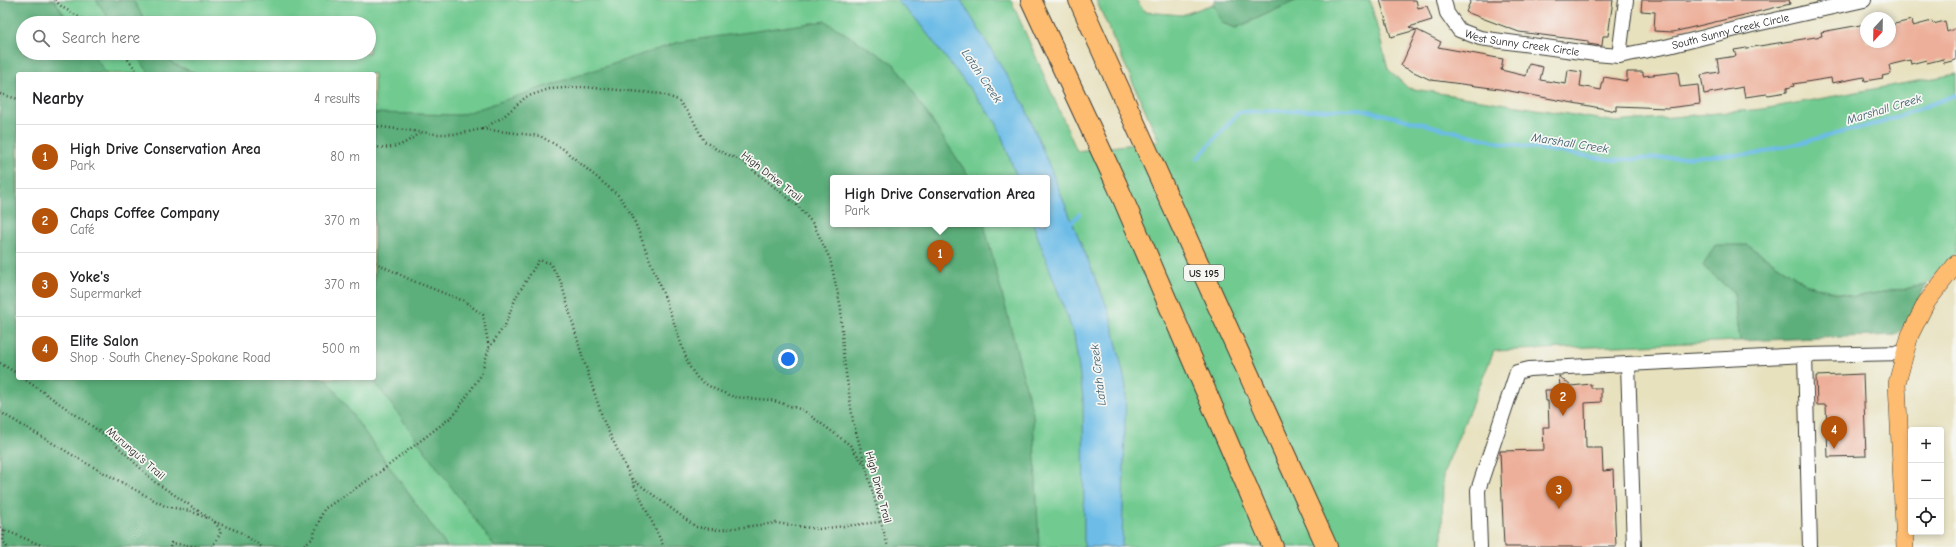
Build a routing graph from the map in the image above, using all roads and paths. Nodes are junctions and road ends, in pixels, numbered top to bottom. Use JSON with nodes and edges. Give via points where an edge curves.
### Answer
{"nodes":[{"id":1,"x":55,"y":0,"type":"edge"},
{"id":2,"x":1031,"y":0,"type":"edge"},
{"id":3,"x":1079,"y":0,"type":"edge"},
{"id":4,"x":1444,"y":0,"type":"edge"},
{"id":5,"x":1626,"y":0,"type":"edge"},
{"id":6,"x":1864,"y":0,"type":"edge"},
{"id":7,"x":77,"y":16,"type":"edge"},
{"id":8,"x":1619,"y":56,"type":"junction"},
{"id":9,"x":128,"y":60,"type":"edge"},
{"id":10,"x":137,"y":72,"type":"edge"},
{"id":11,"x":0,"y":94,"type":"edge"},
{"id":12,"x":16,"y":98,"type":"edge"},
{"id":13,"x":376,"y":126,"type":"edge"},
{"id":14,"x":482,"y":129,"type":"junction"},
{"id":15,"x":419,"y":133,"type":"junction"},
{"id":16,"x":376,"y":147,"type":"edge"},
{"id":17,"x":376,"y":263,"type":"edge"},
{"id":18,"x":1956,"y":264,"type":"edge"},
{"id":19,"x":489,"y":348,"type":"junction"},
{"id":20,"x":1905,"y":353,"type":"junction"},
{"id":21,"x":1805,"y":355,"type":"junction"},
{"id":22,"x":0,"y":363,"type":"edge"},
{"id":23,"x":1628,"y":364,"type":"junction"},
{"id":24,"x":16,"y":373,"type":"edge"},
{"id":25,"x":26,"y":380,"type":"edge"},
{"id":26,"x":0,"y":412,"type":"edge"},
{"id":27,"x":865,"y":465,"type":"junction"},
{"id":28,"x":630,"y":478,"type":"junction"},
{"id":29,"x":215,"y":522,"type":"junction"},
{"id":30,"x":880,"y":522,"type":"junction"},
{"id":31,"x":0,"y":527,"type":"edge"},
{"id":32,"x":4,"y":530,"type":"junction"},
{"id":33,"x":7,"y":547,"type":"edge"},
{"id":34,"x":46,"y":547,"type":"edge"},
{"id":35,"x":170,"y":547,"type":"edge"},
{"id":36,"x":199,"y":547,"type":"edge"},
{"id":37,"x":212,"y":547,"type":"edge"},
{"id":38,"x":262,"y":547,"type":"edge"},
{"id":39,"x":301,"y":547,"type":"edge"},
{"id":40,"x":664,"y":547,"type":"edge"},
{"id":41,"x":888,"y":547,"type":"edge"},
{"id":42,"x":1273,"y":547,"type":"edge"},
{"id":43,"x":1327,"y":547,"type":"edge"},
{"id":44,"x":1480,"y":547,"type":"edge"},
{"id":45,"x":1634,"y":547,"type":"edge"},
{"id":46,"x":1810,"y":547,"type":"edge"},
{"id":47,"x":1905,"y":547,"type":"edge"}],
"edges":[{"from":1,"to":7,"type":"path"},
{"from":2,"to":42,"type":"highway","via":[[1116,185]]},
{"from":3,"to":43,"type":"highway","number":"US 195"},
{"from":4,"to":8,"type":"street","name":"West Sunny Creek Circle","via":[[1447,13],[1459,30],[1480,38]]},
{"from":5,"to":8,"type":"street"},
{"from":6,"to":8,"type":"street","name":"South Sunny Creek Circle"},
{"from":9,"to":10,"type":"path"},
{"from":11,"to":12,"type":"path"},
{"from":13,"to":15,"type":"path","name":"High Drive Trail"},
{"from":14,"to":15,"type":"path","name":"High Drive Trail","via":[[458,134]]},
{"from":14,"to":27,"type":"path","via":[[540,136],[563,149],[619,196],[632,215],[689,366],[698,379],[734,397],[771,400],[803,410],[850,445]]},
{"from":14,"to":27,"type":"path","name":"High Drive Trail","via":[[503,117],[526,96],[549,89],[583,87],[619,90],[662,94],[678,100],[692,118],[704,141],[742,161],[798,206],[814,225],[830,259],[841,308],[845,368],[853,421]]},
{"from":15,"to":16,"type":"path","via":[[407,142],[390,149]]},
{"from":17,"to":19,"type":"path","via":[[464,301],[483,315]]},
{"from":18,"to":20,"type":"main road","via":[[1926,303],[1910,335]]},
{"from":19,"to":28,"type":"path","via":[[505,325],[516,297],[539,260],[550,263],[561,282],[604,422]]},
{"from":19,"to":39,"type":"path","via":[[481,375],[454,415],[376,475],[324,509],[312,539]]},
{"from":20,"to":21,"type":"street"},
{"from":20,"to":47,"type":"main road","via":[[1897,383]]},
{"from":21,"to":23,"type":"street"},
{"from":21,"to":46,"type":"street"},
{"from":22,"to":24,"type":"path"},
{"from":23,"to":44,"type":"street","via":[[1529,369],[1517,372],[1478,490]]},
{"from":23,"to":45,"type":"street"},
{"from":25,"to":29,"type":"path","name":"Murungu's Trail","via":[[109,438],[155,482]]},
{"from":26,"to":29,"type":"path","via":[[86,464],[165,506],[190,511]]},
{"from":27,"to":30,"type":"path","name":"High Drive Trail"},
{"from":28,"to":30,"type":"path","via":[[696,527],[718,530],[776,523],[818,529]]},
{"from":28,"to":40,"type":"path"},
{"from":29,"to":37,"type":"path","via":[[221,532]]},
{"from":29,"to":38,"type":"path","name":"Murungu's Trail","via":[[240,532]]},
{"from":30,"to":41,"type":"path","name":"High Drive Trail"},
{"from":31,"to":32,"type":"path"},
{"from":32,"to":33,"type":"path","via":[[3,541]]},
{"from":32,"to":34,"type":"path"},
{"from":35,"to":36,"type":"path","via":[[171,544]]}]}
